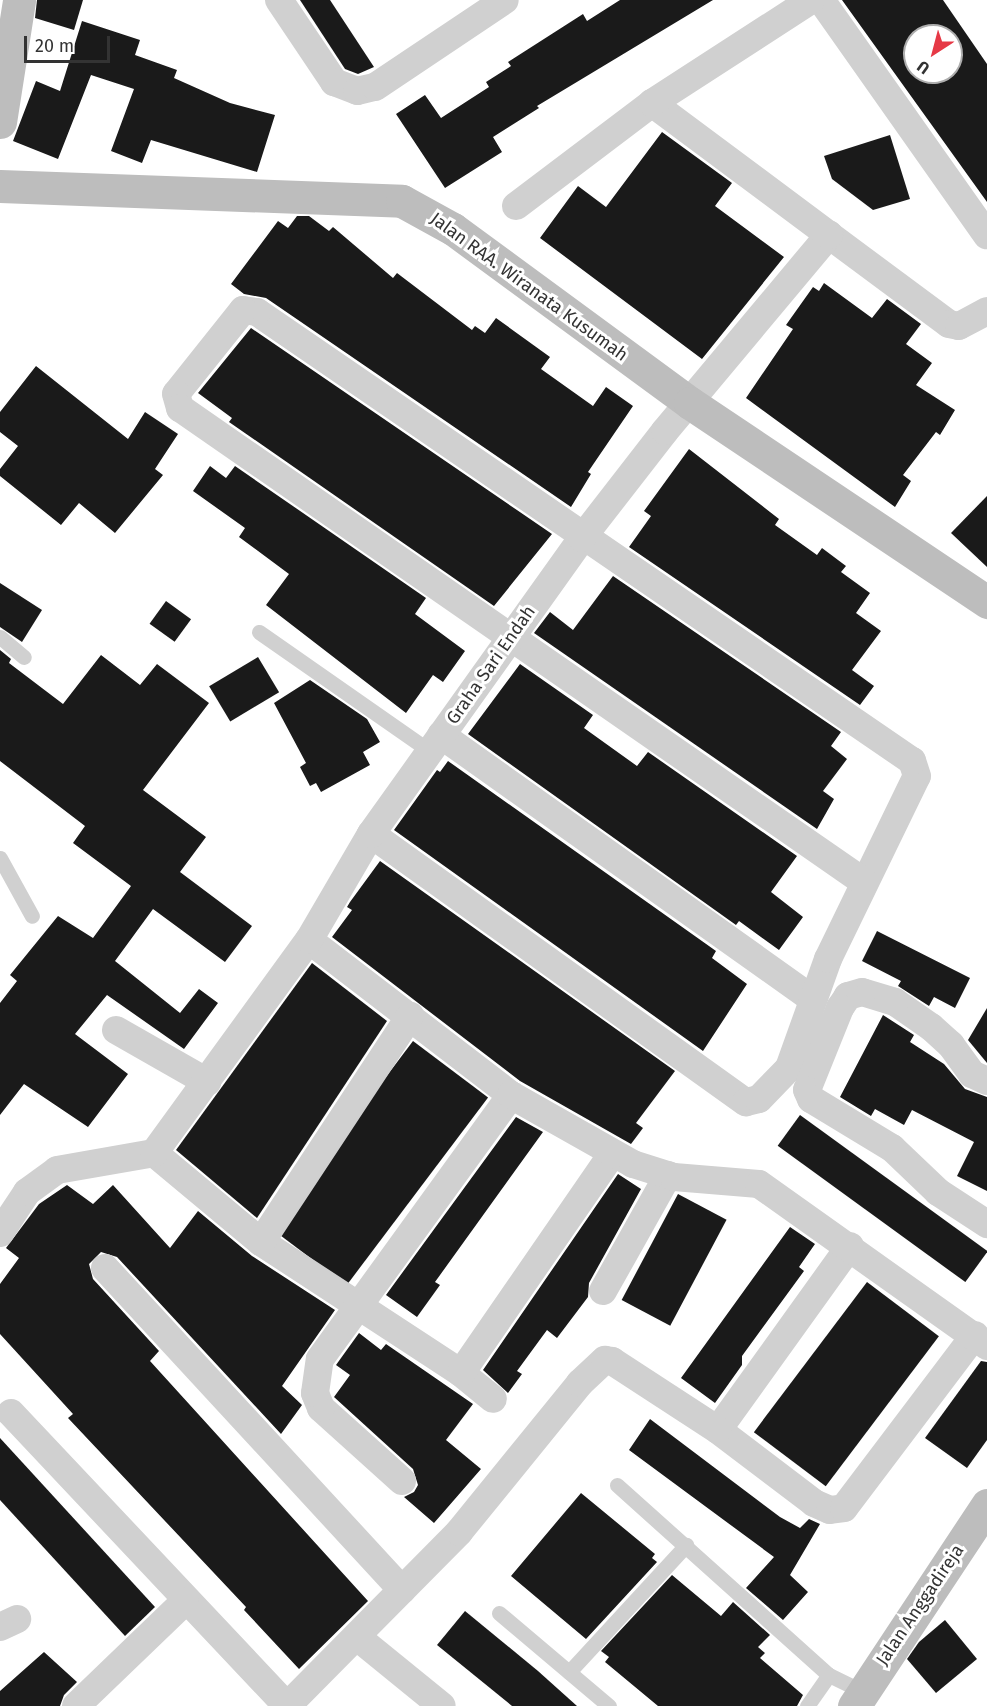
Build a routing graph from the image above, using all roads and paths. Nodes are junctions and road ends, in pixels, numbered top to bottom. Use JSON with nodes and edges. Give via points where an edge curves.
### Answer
{"nodes":[{"id":1,"x":18,"y":0,"type":"edge"},
{"id":2,"x":279,"y":0,"type":"edge"},
{"id":3,"x":505,"y":0,"type":"edge"},
{"id":4,"x":811,"y":0,"type":"edge"},
{"id":5,"x":821,"y":0,"type":"edge"},
{"id":6,"x":652,"y":103,"type":"junction"},
{"id":7,"x":0,"y":122,"type":"edge"},
{"id":8,"x":0,"y":186,"type":"edge"},
{"id":9,"x":516,"y":206,"type":"dead end"},
{"id":10,"x":829,"y":235,"type":"junction"},
{"id":11,"x":987,"y":235,"type":"edge"},
{"id":12,"x":987,"y":311,"type":"edge"},
{"id":13,"x":690,"y":403,"type":"junction"},
{"id":14,"x":582,"y":538,"type":"junction"},
{"id":15,"x":987,"y":602,"type":"edge"},
{"id":16,"x":259,"y":632,"type":"dead end"},
{"id":17,"x":0,"y":638,"type":"edge"},
{"id":18,"x":509,"y":639,"type":"junction"},
{"id":19,"x":24,"y":657,"type":"dead end"},
{"id":20,"x":436,"y":744,"type":"junction"},
{"id":21,"x":371,"y":834,"type":"junction"},
{"id":22,"x":0,"y":858,"type":"edge"},
{"id":23,"x":864,"y":882,"type":"junction"},
{"id":24,"x":32,"y":916,"type":"dead end"},
{"id":25,"x":309,"y":940,"type":"junction"},
{"id":26,"x":812,"y":999,"type":"junction"},
{"id":27,"x":410,"y":1016,"type":"junction"},
{"id":28,"x":116,"y":1030,"type":"dead end"},
{"id":29,"x":987,"y":1081,"type":"edge"},
{"id":30,"x":207,"y":1082,"type":"junction"},
{"id":31,"x":511,"y":1095,"type":"junction"},
{"id":32,"x":154,"y":1153,"type":"junction"},
{"id":33,"x":612,"y":1154,"type":"junction"},
{"id":34,"x":668,"y":1175,"type":"junction"},
{"id":35,"x":987,"y":1224,"type":"edge"},
{"id":36,"x":0,"y":1233,"type":"edge"},
{"id":37,"x":261,"y":1242,"type":"junction"},
{"id":38,"x":850,"y":1246,"type":"junction"},
{"id":39,"x":105,"y":1268,"type":"dead end"},
{"id":40,"x":603,"y":1291,"type":"dead end"},
{"id":41,"x":359,"y":1306,"type":"junction"},
{"id":42,"x":981,"y":1341,"type":"edge"},
{"id":43,"x":461,"y":1373,"type":"junction"},
{"id":44,"x":493,"y":1399,"type":"dead end"},
{"id":45,"x":11,"y":1413,"type":"dead end"},
{"id":46,"x":718,"y":1430,"type":"junction"},
{"id":47,"x":402,"y":1481,"type":"dead end"},
{"id":48,"x":616,"y":1485,"type":"dead end"},
{"id":49,"x":987,"y":1505,"type":"edge"},
{"id":50,"x":686,"y":1545,"type":"junction"},
{"id":51,"x":402,"y":1590,"type":"junction"},
{"id":52,"x":185,"y":1601,"type":"junction"},
{"id":53,"x":499,"y":1613,"type":"dead end"},
{"id":54,"x":357,"y":1637,"type":"junction"},
{"id":55,"x":569,"y":1672,"type":"junction"},
{"id":56,"x":829,"y":1675,"type":"junction"},
{"id":57,"x":858,"y":1699,"type":"edge"},
{"id":58,"x":76,"y":1706,"type":"edge"},
{"id":59,"x":287,"y":1706,"type":"edge"},
{"id":60,"x":442,"y":1706,"type":"edge"},
{"id":61,"x":609,"y":1706,"type":"edge"},
{"id":62,"x":807,"y":1706,"type":"edge"}],
"edges":[{"from":1,"to":7,"type":"main road"},
{"from":2,"to":3,"type":"street","via":[[334,82],[357,91],[375,87]]},
{"from":4,"to":6,"type":"street"},
{"from":5,"to":11,"type":"street"},
{"from":6,"to":9,"type":"street"},
{"from":6,"to":10,"type":"street"},
{"from":8,"to":13,"type":"main road","name":"Jalan RAA. Wiranata Kusumah","via":[[402,201],[453,229]]},
{"from":10,"to":12,"type":"street","via":[[949,324],[959,326]]},
{"from":10,"to":13,"type":"street","name":"Graha Sari Endah"},
{"from":13,"to":14,"type":"street","name":"Graha Sari Endah"},
{"from":13,"to":15,"type":"main road","name":"Jalan RAA. Wiranata Kusumah"},
{"from":14,"to":18,"type":"street","name":"Graha Sari Endah"},
{"from":14,"to":18,"type":"street","via":[[250,309],[243,310],[176,394],[180,408]]},
{"from":14,"to":23,"type":"street","via":[[912,761],[917,776],[907,802]]},
{"from":16,"to":20,"type":"lane"},
{"from":17,"to":19,"type":"lane"},
{"from":18,"to":20,"type":"street","name":"Graha Sari Endah"},
{"from":18,"to":23,"type":"street"},
{"from":20,"to":21,"type":"street","name":"Graha Sari Endah"},
{"from":20,"to":26,"type":"street"},
{"from":21,"to":25,"type":"street","name":"Graha Sari Endah"},
{"from":21,"to":26,"type":"street","via":[[746,1102],[759,1100],[789,1068]]},
{"from":22,"to":24,"type":"lane"},
{"from":23,"to":26,"type":"street"},
{"from":25,"to":27,"type":"street"},
{"from":25,"to":30,"type":"street","name":"Graha Sari Endah"},
{"from":27,"to":31,"type":"street"},
{"from":27,"to":37,"type":"street"},
{"from":28,"to":30,"type":"street"},
{"from":29,"to":35,"type":"street","via":[[963,1065],[951,1045],[931,1027],[895,1002],[862,992],[848,996],[840,1008],[807,1090],[811,1099],[892,1148],[938,1192]]},
{"from":30,"to":32,"type":"street","name":"Graha Sari Endah"},
{"from":31,"to":33,"type":"street"},
{"from":31,"to":41,"type":"street"},
{"from":32,"to":36,"type":"street","via":[[57,1170],[27,1191]]},
{"from":32,"to":37,"type":"street"},
{"from":33,"to":34,"type":"street"},
{"from":33,"to":43,"type":"street"},
{"from":34,"to":38,"type":"street","via":[[759,1184]]},
{"from":34,"to":40,"type":"street"},
{"from":37,"to":41,"type":"street"},
{"from":38,"to":42,"type":"street"},
{"from":38,"to":46,"type":"street"},
{"from":39,"to":51,"type":"street"},
{"from":41,"to":43,"type":"street"},
{"from":41,"to":47,"type":"street","via":[[320,1359],[315,1393],[321,1408]]},
{"from":42,"to":46,"type":"street","via":[[844,1508],[830,1510],[814,1503]]},
{"from":43,"to":44,"type":"street"},
{"from":45,"to":52,"type":"street"},
{"from":46,"to":51,"type":"street","via":[[605,1360],[580,1383],[459,1532]]},
{"from":48,"to":50,"type":"lane"},
{"from":49,"to":57,"type":"main road","name":"Jalan Anggadireja"},
{"from":50,"to":55,"type":"lane"},
{"from":50,"to":56,"type":"lane"},
{"from":51,"to":54,"type":"street"},
{"from":52,"to":58,"type":"street"},
{"from":52,"to":59,"type":"street"},
{"from":53,"to":55,"type":"lane"},
{"from":54,"to":59,"type":"street"},
{"from":54,"to":60,"type":"street"},
{"from":55,"to":61,"type":"lane"},
{"from":56,"to":57,"type":"lane"},
{"from":56,"to":62,"type":"lane"}]}
